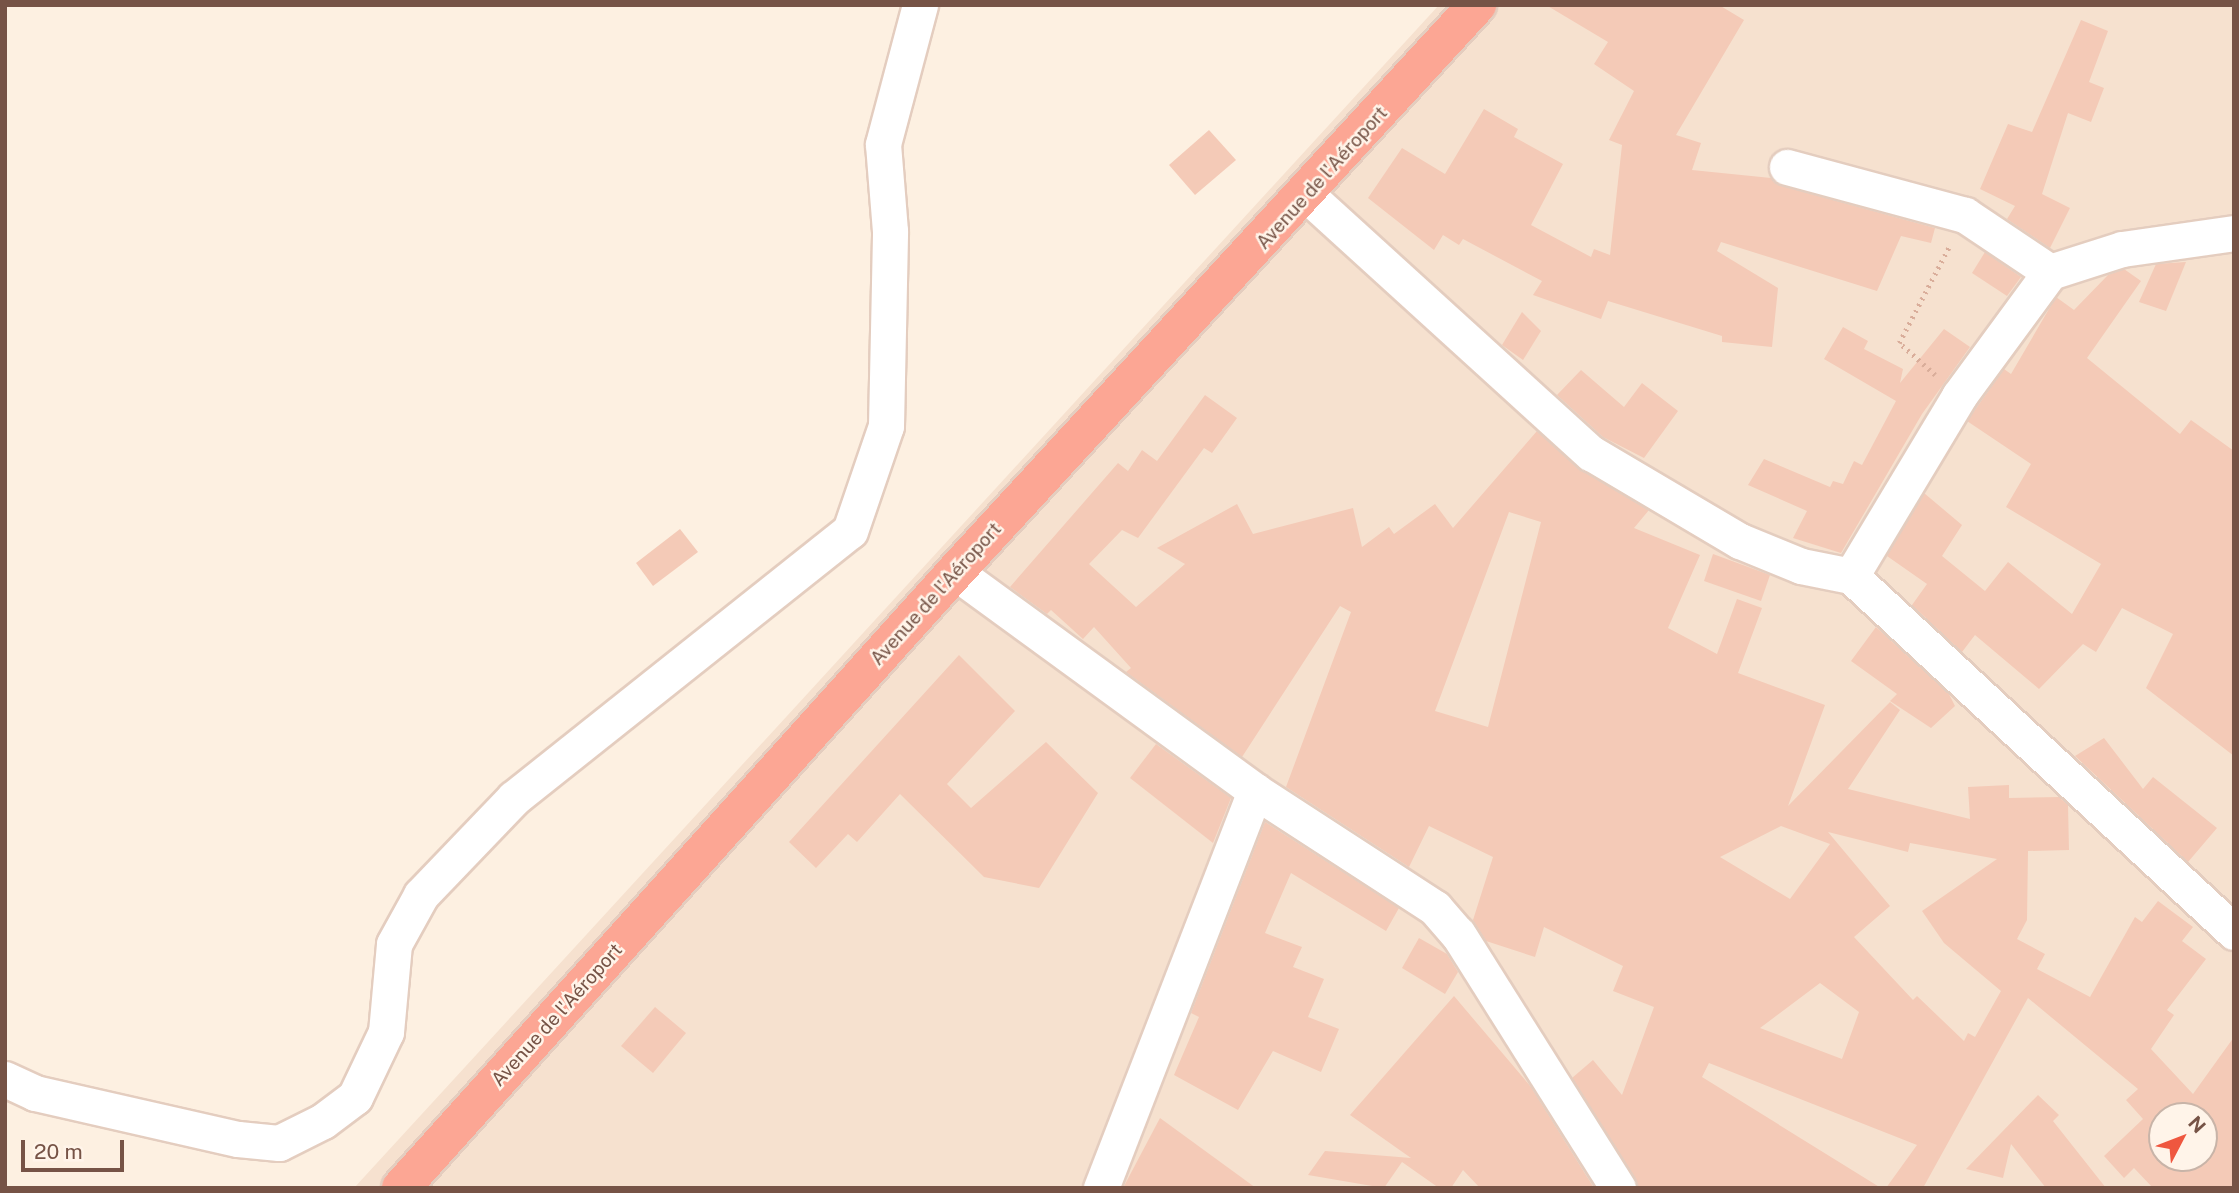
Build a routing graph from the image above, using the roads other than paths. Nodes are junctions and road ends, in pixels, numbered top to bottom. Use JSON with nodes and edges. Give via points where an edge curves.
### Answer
{"nodes":[{"id":1,"x":920,"y":5,"type":"edge"},
{"id":2,"x":1477,"y":5,"type":"edge"},
{"id":3,"x":1787,"y":166,"type":"dead end"},
{"id":4,"x":1307,"y":195,"type":"junction"},
{"id":5,"x":2234,"y":233,"type":"edge"},
{"id":6,"x":2050,"y":272,"type":"junction"},
{"id":7,"x":955,"y":572,"type":"junction"},
{"id":8,"x":1851,"y":576,"type":"junction"},
{"id":9,"x":1255,"y":791,"type":"junction"},
{"id":10,"x":2234,"y":932,"type":"edge"},
{"id":11,"x":5,"y":1079,"type":"edge"},
{"id":12,"x":401,"y":1188,"type":"edge"},
{"id":13,"x":1101,"y":1188,"type":"edge"},
{"id":14,"x":1618,"y":1188,"type":"edge"}],
"edges":[{"from":1,"to":11,"type":"street","via":[[883,144],[890,231],[886,426],[850,531],[514,798],[421,895],[394,944],[386,1032],[355,1097],[323,1121],[279,1143],[238,1139],[35,1093]]},
{"from":2,"to":4,"type":"highway","name":"Avenue de l'Aéroport"},
{"from":3,"to":6,"type":"street","via":[[1965,215]]},
{"from":4,"to":7,"type":"highway","name":"Avenue de l'Aéroport"},
{"from":4,"to":8,"type":"street","via":[[1591,453],[1740,541],[1801,566]]},
{"from":5,"to":6,"type":"street","via":[[2122,249]]},
{"from":6,"to":8,"type":"street","via":[[1959,396]]},
{"from":7,"to":9,"type":"street"},
{"from":7,"to":12,"type":"highway","name":"Avenue de l'Aéroport"},
{"from":8,"to":10,"type":"street"},
{"from":9,"to":13,"type":"street"},
{"from":9,"to":14,"type":"street","via":[[1435,908],[1458,934]]}]}
